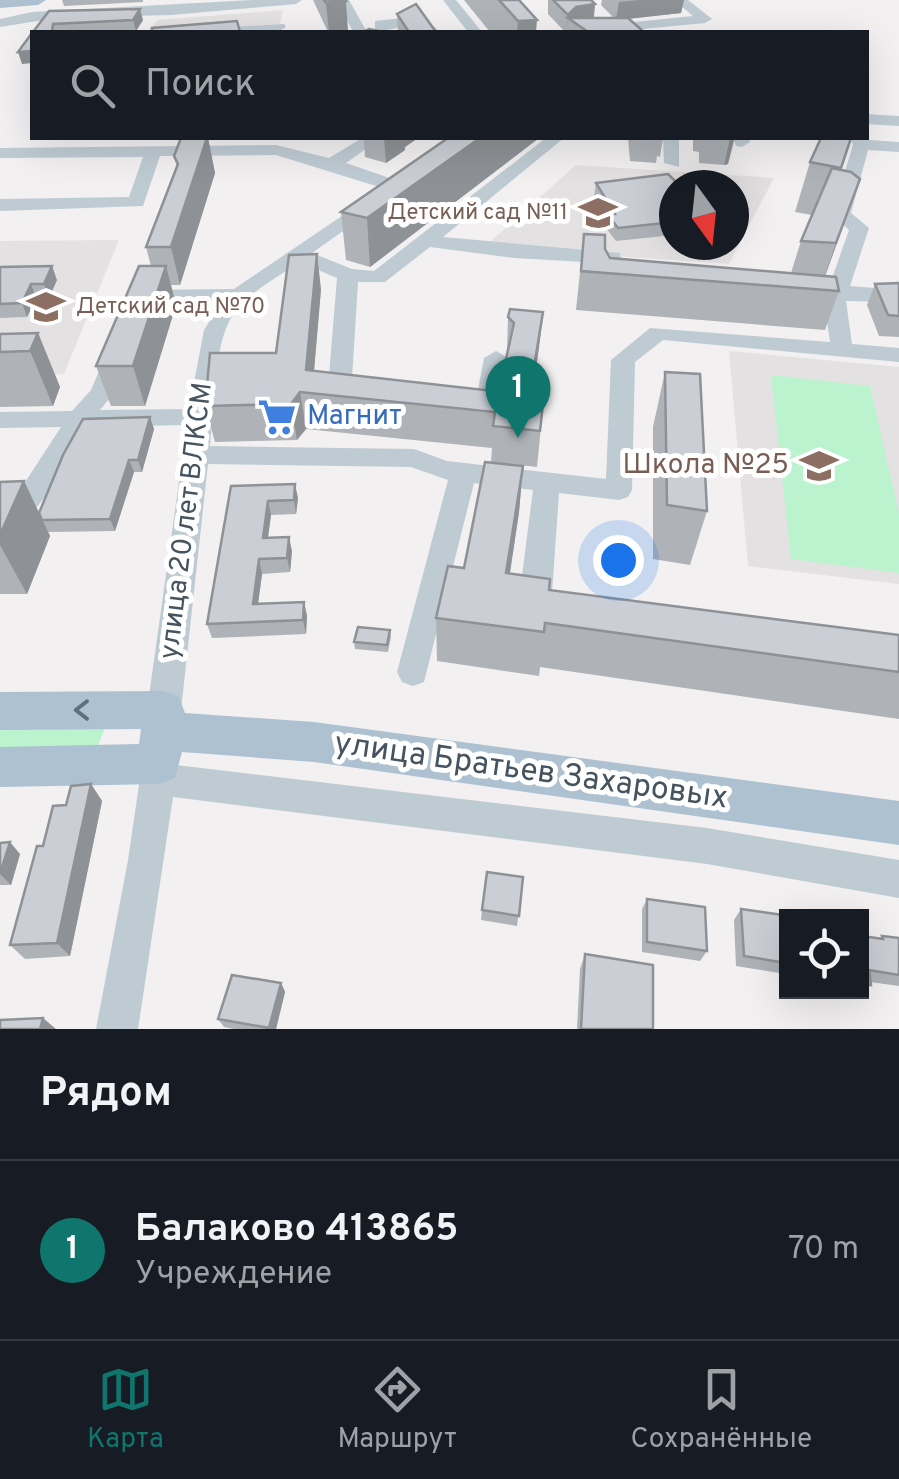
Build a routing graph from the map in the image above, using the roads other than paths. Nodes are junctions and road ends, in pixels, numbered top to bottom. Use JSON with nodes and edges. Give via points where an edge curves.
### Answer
{"nodes":[{"id":1,"x":38,"y":0,"type":"edge"},
{"id":2,"x":296,"y":0,"type":"edge"},
{"id":3,"x":449,"y":0,"type":"edge"},
{"id":4,"x":680,"y":0,"type":"edge"},
{"id":5,"x":0,"y":3,"type":"edge"},
{"id":6,"x":346,"y":5,"type":"edge"},
{"id":7,"x":366,"y":9,"type":"dead end"},
{"id":8,"x":153,"y":10,"type":"edge"},
{"id":9,"x":600,"y":17,"type":"edge"},
{"id":10,"x":0,"y":24,"type":"edge"},
{"id":11,"x":279,"y":26,"type":"dead end"},
{"id":12,"x":612,"y":29,"type":"junction"},
{"id":13,"x":234,"y":30,"type":"edge"},
{"id":14,"x":359,"y":30,"type":"edge"},
{"id":15,"x":382,"y":30,"type":"edge"},
{"id":16,"x":431,"y":30,"type":"edge"},
{"id":17,"x":472,"y":30,"type":"edge"},
{"id":18,"x":600,"y":30,"type":"edge"},
{"id":19,"x":869,"y":119,"type":"edge"},
{"id":20,"x":899,"y":120,"type":"edge"},
{"id":21,"x":277,"y":140,"type":"edge"},
{"id":22,"x":554,"y":140,"type":"edge"},
{"id":23,"x":671,"y":140,"type":"edge"},
{"id":24,"x":860,"y":141,"type":"edge"},
{"id":25,"x":368,"y":142,"type":"edge"},
{"id":26,"x":130,"y":144,"type":"edge"},
{"id":27,"x":32,"y":145,"type":"edge"},
{"id":28,"x":899,"y":148,"type":"edge"},
{"id":29,"x":154,"y":150,"type":"junction"},
{"id":30,"x":0,"y":152,"type":"edge"},
{"id":31,"x":298,"y":154,"type":"junction"},
{"id":32,"x":673,"y":162,"type":"dead end"},
{"id":33,"x":332,"y":164,"type":"junction"},
{"id":34,"x":0,"y":205,"type":"edge"},
{"id":35,"x":426,"y":242,"type":"junction"},
{"id":36,"x":296,"y":254,"type":"junction"},
{"id":37,"x":348,"y":275,"type":"junction"},
{"id":38,"x":632,"y":290,"type":"edge"},
{"id":39,"x":240,"y":295,"type":"junction"},
{"id":40,"x":899,"y":296,"type":"edge"},
{"id":41,"x":830,"y":301,"type":"junction"},
{"id":42,"x":842,"y":350,"type":"junction"},
{"id":43,"x":899,"y":356,"type":"edge"},
{"id":44,"x":496,"y":358,"type":"dead end"},
{"id":45,"x":376,"y":404,"type":"edge"},
{"id":46,"x":448,"y":412,"type":"edge"},
{"id":47,"x":199,"y":417,"type":"junction"},
{"id":48,"x":79,"y":418,"type":"junction"},
{"id":49,"x":0,"y":420,"type":"edge"},
{"id":50,"x":195,"y":454,"type":"junction"},
{"id":51,"x":463,"y":473,"type":"junction"},
{"id":52,"x":547,"y":483,"type":"junction"},
{"id":53,"x":0,"y":523,"type":"edge"},
{"id":54,"x":572,"y":612,"type":"edge"},
{"id":55,"x":413,"y":672,"type":"dead end"},
{"id":56,"x":0,"y":711,"type":"edge"},
{"id":57,"x":160,"y":746,"type":"junction"},
{"id":58,"x":0,"y":767,"type":"edge"},
{"id":59,"x":899,"y":823,"type":"edge"},
{"id":60,"x":899,"y":879,"type":"edge"},
{"id":61,"x":117,"y":1029,"type":"edge"}],
"edges":[{"from":1,"to":5,"type":"main road"},
{"from":2,"to":8,"type":"street"},
{"from":3,"to":17,"type":"street"},
{"from":4,"to":12,"type":"street","via":[[705,19]]},
{"from":6,"to":7,"type":"street"},
{"from":6,"to":14,"type":"street"},
{"from":8,"to":10,"type":"street"},
{"from":9,"to":12,"type":"street"},
{"from":11,"to":13,"type":"street"},
{"from":12,"to":18,"type":"street"},
{"from":15,"to":16,"type":"street","via":[[380,24],[422,20]]},
{"from":19,"to":20,"type":"street"},
{"from":21,"to":31,"type":"street","via":[[291,143]]},
{"from":22,"to":35,"type":"street"},
{"from":23,"to":32,"type":"street"},
{"from":24,"to":28,"type":"street"},
{"from":24,"to":41,"type":"street","via":[[841,215],[859,228]]},
{"from":25,"to":33,"type":"street"},
{"from":26,"to":27,"type":"street"},
{"from":26,"to":29,"type":"street"},
{"from":27,"to":30,"type":"street"},
{"from":29,"to":31,"type":"street"},
{"from":29,"to":34,"type":"street","via":[[136,202]]},
{"from":31,"to":33,"type":"street"},
{"from":33,"to":36,"type":"street","name":"улица 20 лет ВЛКСМ","via":[[402,181]]},
{"from":35,"to":37,"type":"street","via":[[378,278]]},
{"from":35,"to":38,"type":"street","via":[[613,257],[614,288]]},
{"from":36,"to":37,"type":"street"},
{"from":36,"to":39,"type":"street","name":"улица 20 лет ВЛКСМ"},
{"from":37,"to":45,"type":"street","via":[[339,400]]},
{"from":39,"to":47,"type":"street","name":"улица 20 лет ВЛКСМ","via":[[215,330]]},
{"from":39,"to":48,"type":"street","via":[[134,303],[102,393]]},
{"from":40,"to":41,"type":"street"},
{"from":41,"to":42,"type":"street"},
{"from":42,"to":43,"type":"street"},
{"from":42,"to":52,"type":"street","via":[[658,334],[623,360],[619,490]]},
{"from":44,"to":46,"type":"street","via":[[484,415]]},
{"from":47,"to":48,"type":"street"},
{"from":47,"to":50,"type":"street","name":"улица 20 лет ВЛКСМ"},
{"from":48,"to":49,"type":"street"},
{"from":48,"to":53,"type":"street","via":[[28,500]]},
{"from":50,"to":51,"type":"street","via":[[414,458]]},
{"from":50,"to":57,"type":"street","name":"улица 20 лет ВЛКСМ"},
{"from":51,"to":52,"type":"street"},
{"from":51,"to":55,"type":"street"},
{"from":52,"to":54,"type":"street","via":[[533,607]]},
{"from":57,"to":56,"type":"main road","name":"улица Братьев Захаровых","one_way":true},
{"from":57,"to":58,"type":"main road","name":"улица Братьев Захаровых"},
{"from":57,"to":59,"type":"main road","name":"улица Братьев Захаровых","via":[[314,742]]},
{"from":57,"to":60,"type":"street"},
{"from":57,"to":61,"type":"street","name":"улица 20 лет ВЛКСМ"}]}
